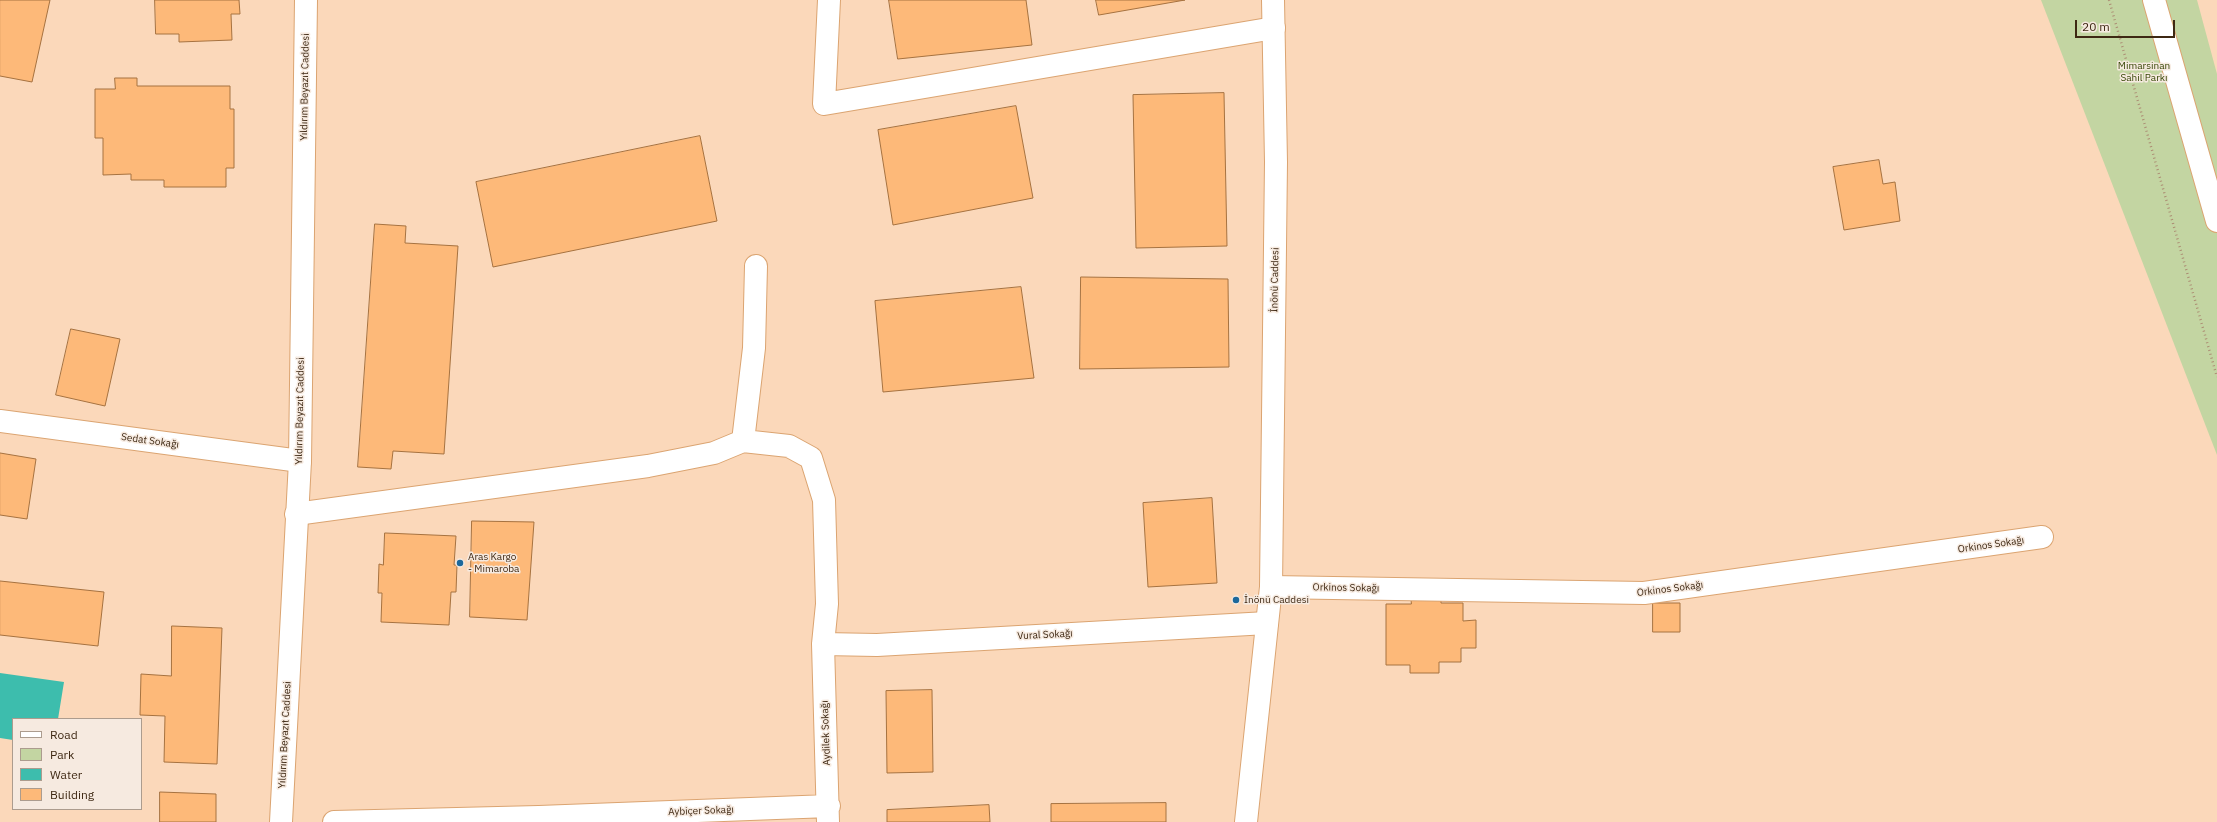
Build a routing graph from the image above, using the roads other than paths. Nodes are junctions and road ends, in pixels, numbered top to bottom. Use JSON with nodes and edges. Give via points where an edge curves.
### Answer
{"nodes":[{"id":1,"x":306,"y":0,"type":"edge"},
{"id":2,"x":829,"y":0,"type":"edge"},
{"id":3,"x":1273,"y":0,"type":"edge"},
{"id":4,"x":2154,"y":0,"type":"edge"},
{"id":5,"x":1274,"y":28,"type":"junction"},
{"id":6,"x":2217,"y":221,"type":"edge"},
{"id":7,"x":756,"y":266,"type":"dead end"},
{"id":8,"x":0,"y":421,"type":"edge"},
{"id":9,"x":743,"y":441,"type":"junction"},
{"id":10,"x":300,"y":461,"type":"junction"},
{"id":11,"x":296,"y":514,"type":"junction"},
{"id":12,"x":2042,"y":538,"type":"dead end"},
{"id":13,"x":1271,"y":586,"type":"junction"},
{"id":14,"x":1267,"y":623,"type":"junction"},
{"id":15,"x":823,"y":644,"type":"junction"},
{"id":16,"x":828,"y":814,"type":"edge"},
{"id":17,"x":539,"y":820,"type":"edge"},
{"id":18,"x":281,"y":822,"type":"edge"},
{"id":19,"x":334,"y":822,"type":"edge"},
{"id":20,"x":1246,"y":822,"type":"edge"}],
"edges":[{"from":1,"to":10,"type":"street","name":"Yıldırım Beyazıt Caddesi"},
{"from":2,"to":5,"type":"street","via":[[824,104]]},
{"from":3,"to":5,"type":"street","name":"İnönü Caddesi"},
{"from":4,"to":6,"type":"street"},
{"from":5,"to":13,"type":"street","name":"İnönü Caddesi","via":[[1276,162]]},
{"from":7,"to":9,"type":"street","via":[[754,348]]},
{"from":8,"to":10,"type":"street","name":"Sedat Sokağı"},
{"from":9,"to":11,"type":"street","via":[[714,453],[648,466]]},
{"from":9,"to":15,"type":"street","name":"Aydilek Sokağı","via":[[789,446],[811,458],[824,500],[828,604]]},
{"from":10,"to":11,"type":"street","name":"Yıldırım Beyazıt Caddesi"},
{"from":11,"to":18,"type":"street","name":"Yıldırım Beyazıt Caddesi"},
{"from":12,"to":13,"type":"street","name":"Orkinos Sokağı","via":[[1644,593]]},
{"from":13,"to":14,"type":"street","name":"İnönü Caddesi"},
{"from":14,"to":15,"type":"street","name":"Vural Sokağı","via":[[877,645]]},
{"from":14,"to":20,"type":"street","name":"İnönü Caddesi"},
{"from":15,"to":16,"type":"street","name":"Aydilek Sokağı"},
{"from":16,"to":17,"type":"street","name":"Aybiçer Sokağı"},
{"from":17,"to":19,"type":"street","name":"Aybiçer Sokağı"}]}
